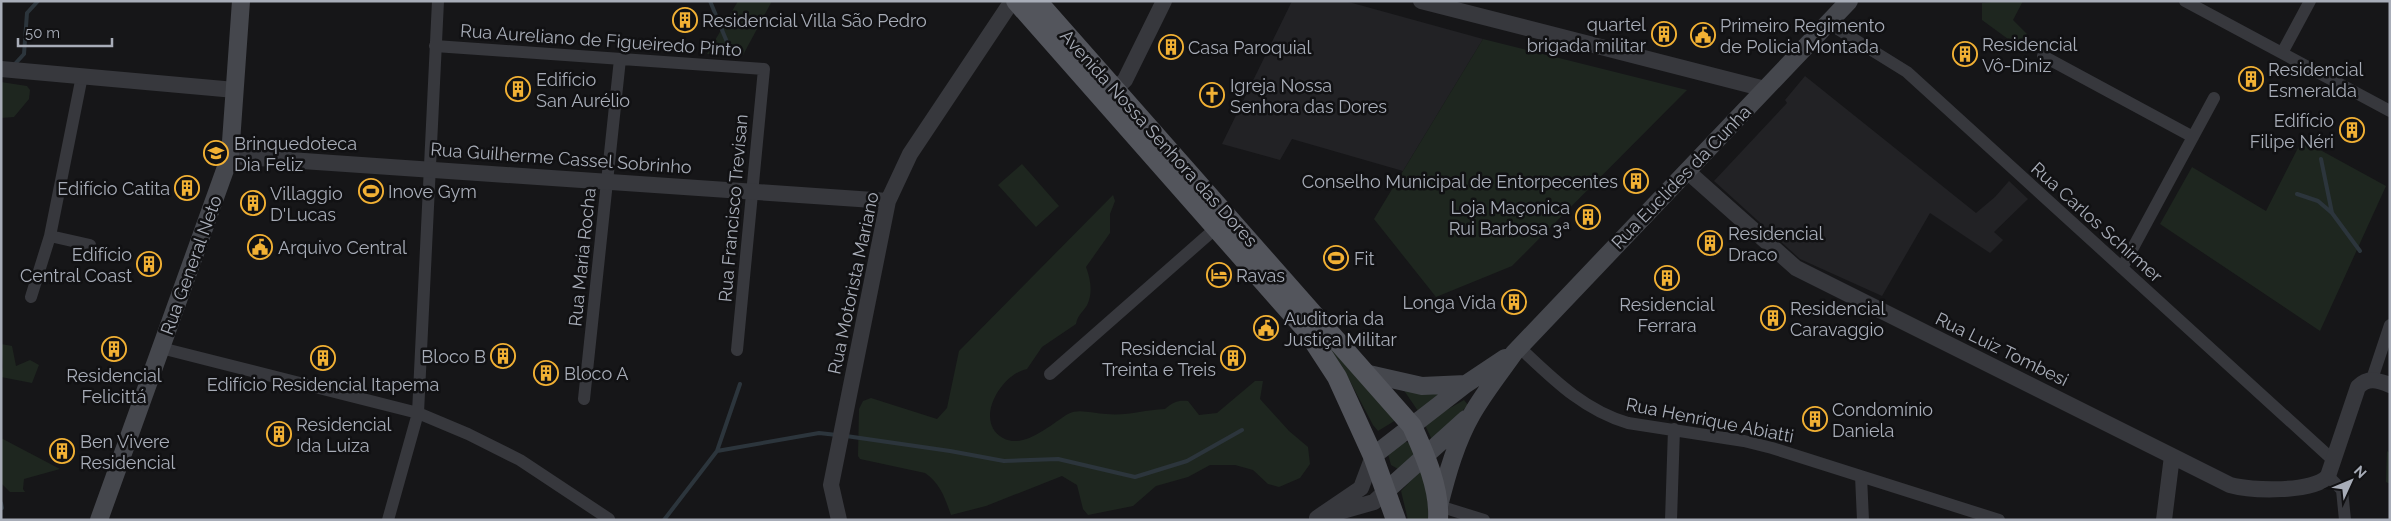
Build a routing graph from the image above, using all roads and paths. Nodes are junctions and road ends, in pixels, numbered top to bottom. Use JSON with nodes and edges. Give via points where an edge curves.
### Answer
{"nodes":[{"id":1,"x":242,"y":1,"type":"edge"},
{"id":2,"x":438,"y":1,"type":"edge"},
{"id":3,"x":1012,"y":1,"type":"edge"},
{"id":4,"x":1016,"y":1,"type":"edge"},
{"id":5,"x":1037,"y":1,"type":"edge"},
{"id":6,"x":1164,"y":1,"type":"edge"},
{"id":7,"x":1421,"y":1,"type":"edge"},
{"id":8,"x":1849,"y":1,"type":"edge"},
{"id":9,"x":2310,"y":1,"type":"edge"},
{"id":10,"x":2188,"y":2,"type":"edge"},
{"id":11,"x":1828,"y":23,"type":"junction"},
{"id":12,"x":436,"y":46,"type":"junction"},
{"id":13,"x":2282,"y":53,"type":"junction"},
{"id":14,"x":2043,"y":56,"type":"dead end"},
{"id":15,"x":620,"y":59,"type":"junction"},
{"id":16,"x":1,"y":68,"type":"edge"},
{"id":17,"x":764,"y":69,"type":"joint"},
{"id":18,"x":82,"y":76,"type":"junction"},
{"id":19,"x":1765,"y":89,"type":"junction"},
{"id":20,"x":235,"y":90,"type":"junction"},
{"id":21,"x":1110,"y":95,"type":"junction"},
{"id":22,"x":2214,"y":98,"type":"dead end"},
{"id":23,"x":2388,"y":105,"type":"edge"},
{"id":24,"x":2193,"y":137,"type":"junction"},
{"id":25,"x":230,"y":156,"type":"junction"},
{"id":26,"x":430,"y":169,"type":"junction"},
{"id":27,"x":1687,"y":171,"type":"junction"},
{"id":28,"x":607,"y":182,"type":"junction"},
{"id":29,"x":752,"y":192,"type":"junction"},
{"id":30,"x":888,"y":202,"type":"junction"},
{"id":31,"x":1216,"y":228,"type":"junction"},
{"id":32,"x":50,"y":236,"type":"junction"},
{"id":33,"x":90,"y":245,"type":"dead end"},
{"id":34,"x":2122,"y":268,"type":"junction"},
{"id":35,"x":31,"y":297,"type":"dead end"},
{"id":36,"x":2390,"y":325,"type":"edge"},
{"id":37,"x":161,"y":348,"type":"junction"},
{"id":38,"x":737,"y":350,"type":"dead end"},
{"id":39,"x":1516,"y":350,"type":"junction"},
{"id":40,"x":1050,"y":374,"type":"dead end"},
{"id":41,"x":1369,"y":374,"type":"junction"},
{"id":42,"x":2372,"y":379,"type":"junction"},
{"id":43,"x":1466,"y":384,"type":"junction"},
{"id":44,"x":2390,"y":385,"type":"edge"},
{"id":45,"x":584,"y":399,"type":"dead end"},
{"id":46,"x":418,"y":413,"type":"junction"},
{"id":47,"x":1472,"y":413,"type":"junction"},
{"id":48,"x":1412,"y":426,"type":"junction"},
{"id":49,"x":1674,"y":429,"type":"junction"},
{"id":50,"x":1373,"y":456,"type":"junction"},
{"id":51,"x":1425,"y":456,"type":"junction"},
{"id":52,"x":2172,"y":456,"type":"junction"},
{"id":53,"x":2333,"y":460,"type":"junction"},
{"id":54,"x":1861,"y":476,"type":"junction"},
{"id":55,"x":2328,"y":476,"type":"junction"},
{"id":56,"x":1386,"y":491,"type":"junction"},
{"id":57,"x":1438,"y":513,"type":"edge"},
{"id":58,"x":609,"y":519,"type":"edge"},
{"id":59,"x":1314,"y":519,"type":"edge"},
{"id":60,"x":99,"y":520,"type":"edge"},
{"id":61,"x":388,"y":520,"type":"edge"},
{"id":62,"x":839,"y":520,"type":"edge"},
{"id":63,"x":1396,"y":520,"type":"edge"},
{"id":64,"x":1484,"y":520,"type":"edge"},
{"id":65,"x":1671,"y":520,"type":"edge"},
{"id":66,"x":1863,"y":520,"type":"edge"},
{"id":67,"x":1999,"y":520,"type":"edge"},
{"id":68,"x":2164,"y":520,"type":"edge"},
{"id":69,"x":2345,"y":520,"type":"edge"}],
"edges":[{"from":1,"to":20,"type":"main road","name":"Rua General Neto"},
{"from":2,"to":12,"type":"street"},
{"from":3,"to":30,"type":"street","name":"Rua Motorista Mariano","via":[[910,154]]},
{"from":4,"to":21,"type":"main road","name":"Avenida Nossa Senhora das Dores"},
{"from":5,"to":21,"type":"main road","name":"Avenida Nossa Senhora das Dores"},
{"from":6,"to":21,"type":"street","via":[[1125,80]]},
{"from":7,"to":19,"type":"street"},
{"from":8,"to":11,"type":"main road","name":"Rua Euclides da Cunha"},
{"from":9,"to":13,"type":"street"},
{"from":10,"to":13,"type":"street"},
{"from":11,"to":19,"type":"main road","name":"Rua Euclides da Cunha"},
{"from":11,"to":34,"type":"street","name":"Rua Carlos Schirmer","via":[[1907,72]]},
{"from":12,"to":15,"type":"street","name":"Rua Aureliano de Figueiredo Pinto"},
{"from":12,"to":26,"type":"street"},
{"from":13,"to":23,"type":"street"},
{"from":14,"to":24,"type":"street"},
{"from":15,"to":17,"type":"street","name":"Rua Aureliano de Figueiredo Pinto"},
{"from":15,"to":28,"type":"street","name":"Rua Maria Rocha"},
{"from":16,"to":18,"type":"street"},
{"from":17,"to":29,"type":"street","name":"Rua Francisco Trevisan"},
{"from":18,"to":20,"type":"street"},
{"from":18,"to":32,"type":"street"},
{"from":19,"to":27,"type":"main road","name":"Rua Euclides da Cunha"},
{"from":20,"to":25,"type":"main road","name":"Rua General Neto"},
{"from":21,"to":31,"type":"main road","name":"Avenida Nossa Senhora das Dores"},
{"from":21,"to":41,"type":"main road","name":"Avenida Nossa Senhora das Dores"},
{"from":22,"to":24,"type":"street"},
{"from":24,"to":34,"type":"street"},
{"from":25,"to":26,"type":"street","name":"Rua Guilherme Cassel Sobrinho"},
{"from":25,"to":37,"type":"main road","name":"Rua General Neto"},
{"from":26,"to":28,"type":"street","name":"Rua Guilherme Cassel Sobrinho"},
{"from":26,"to":46,"type":"street"},
{"from":27,"to":39,"type":"main road","name":"Rua Euclides da Cunha"},
{"from":27,"to":52,"type":"street","name":"Rua Luiz Tombesi","via":[[1796,268]]},
{"from":28,"to":29,"type":"street","name":"Rua Guilherme Cassel Sobrinho"},
{"from":28,"to":45,"type":"street","name":"Rua Maria Rocha"},
{"from":29,"to":30,"type":"street","name":"Rua Guilherme Cassel Sobrinho"},
{"from":29,"to":38,"type":"street","name":"Rua Francisco Trevisan"},
{"from":30,"to":62,"type":"street","name":"Rua Motorista Mariano","via":[[831,485]]},
{"from":31,"to":40,"type":"street"},
{"from":31,"to":50,"type":"main road","name":"Avenida Nossa Senhora das Dores","via":[[1307,331],[1337,377]]},
{"from":32,"to":33,"type":"street"},
{"from":32,"to":35,"type":"street"},
{"from":34,"to":53,"type":"street","name":"Rua Carlos Schirmer"},
{"from":36,"to":42,"type":"street"},
{"from":37,"to":46,"type":"street"},
{"from":37,"to":60,"type":"main road","name":"Rua General Neto"},
{"from":39,"to":43,"type":"main road","name":"Rua Euclides da Cunha"},
{"from":39,"to":47,"type":"main road","name":"Rua Euclides da Cunha"},
{"from":39,"to":49,"type":"street","name":"Rua Henrique Abiatti","via":[[1597,411],[1628,423]]},
{"from":41,"to":43,"type":"main road","via":[[1422,386]]},
{"from":41,"to":48,"type":"main road","name":"Avenida Nossa Senhora das Dores"},
{"from":42,"to":44,"type":"street"},
{"from":42,"to":53,"type":"street","via":[[2358,387]]},
{"from":43,"to":48,"type":"main road","name":"Rua Euclides da Cunha"},
{"from":46,"to":58,"type":"street","via":[[520,460]]},
{"from":46,"to":61,"type":"street"},
{"from":47,"to":51,"type":"main road","name":"Rua Euclides da Cunha"},
{"from":47,"to":57,"type":"main road","name":"Rua Euclides da Cunha","via":[[1448,471]]},
{"from":48,"to":50,"type":"main road","name":"Rua Euclides da Cunha"},
{"from":48,"to":51,"type":"main road","name":"Avenida Nossa Senhora das Dores"},
{"from":49,"to":54,"type":"street","name":"Rua Henrique Abiatti","via":[[1772,448]]},
{"from":49,"to":65,"type":"street"},
{"from":50,"to":56,"type":"main road","name":"Avenida Nossa Senhora das Dores"},
{"from":50,"to":59,"type":"street","via":[[1362,488]]},
{"from":51,"to":56,"type":"main road","name":"Rua Euclides da Cunha"},
{"from":51,"to":57,"type":"main road","name":"Avenida Nossa Senhora das Dores"},
{"from":52,"to":55,"type":"street","name":"Rua Luiz Tombesi","via":[[2241,488],[2299,487],[2324,482]]},
{"from":52,"to":68,"type":"street"},
{"from":53,"to":55,"type":"street"},
{"from":54,"to":66,"type":"street"},
{"from":54,"to":67,"type":"street","name":"Rua Henrique Abiatti"},
{"from":55,"to":69,"type":"street","via":[[2342,490]]},
{"from":56,"to":59,"type":"street","via":[[1374,502]]},
{"from":56,"to":63,"type":"main road","name":"Avenida Nossa Senhora das Dores"},
{"from":57,"to":64,"type":"street"}]}
